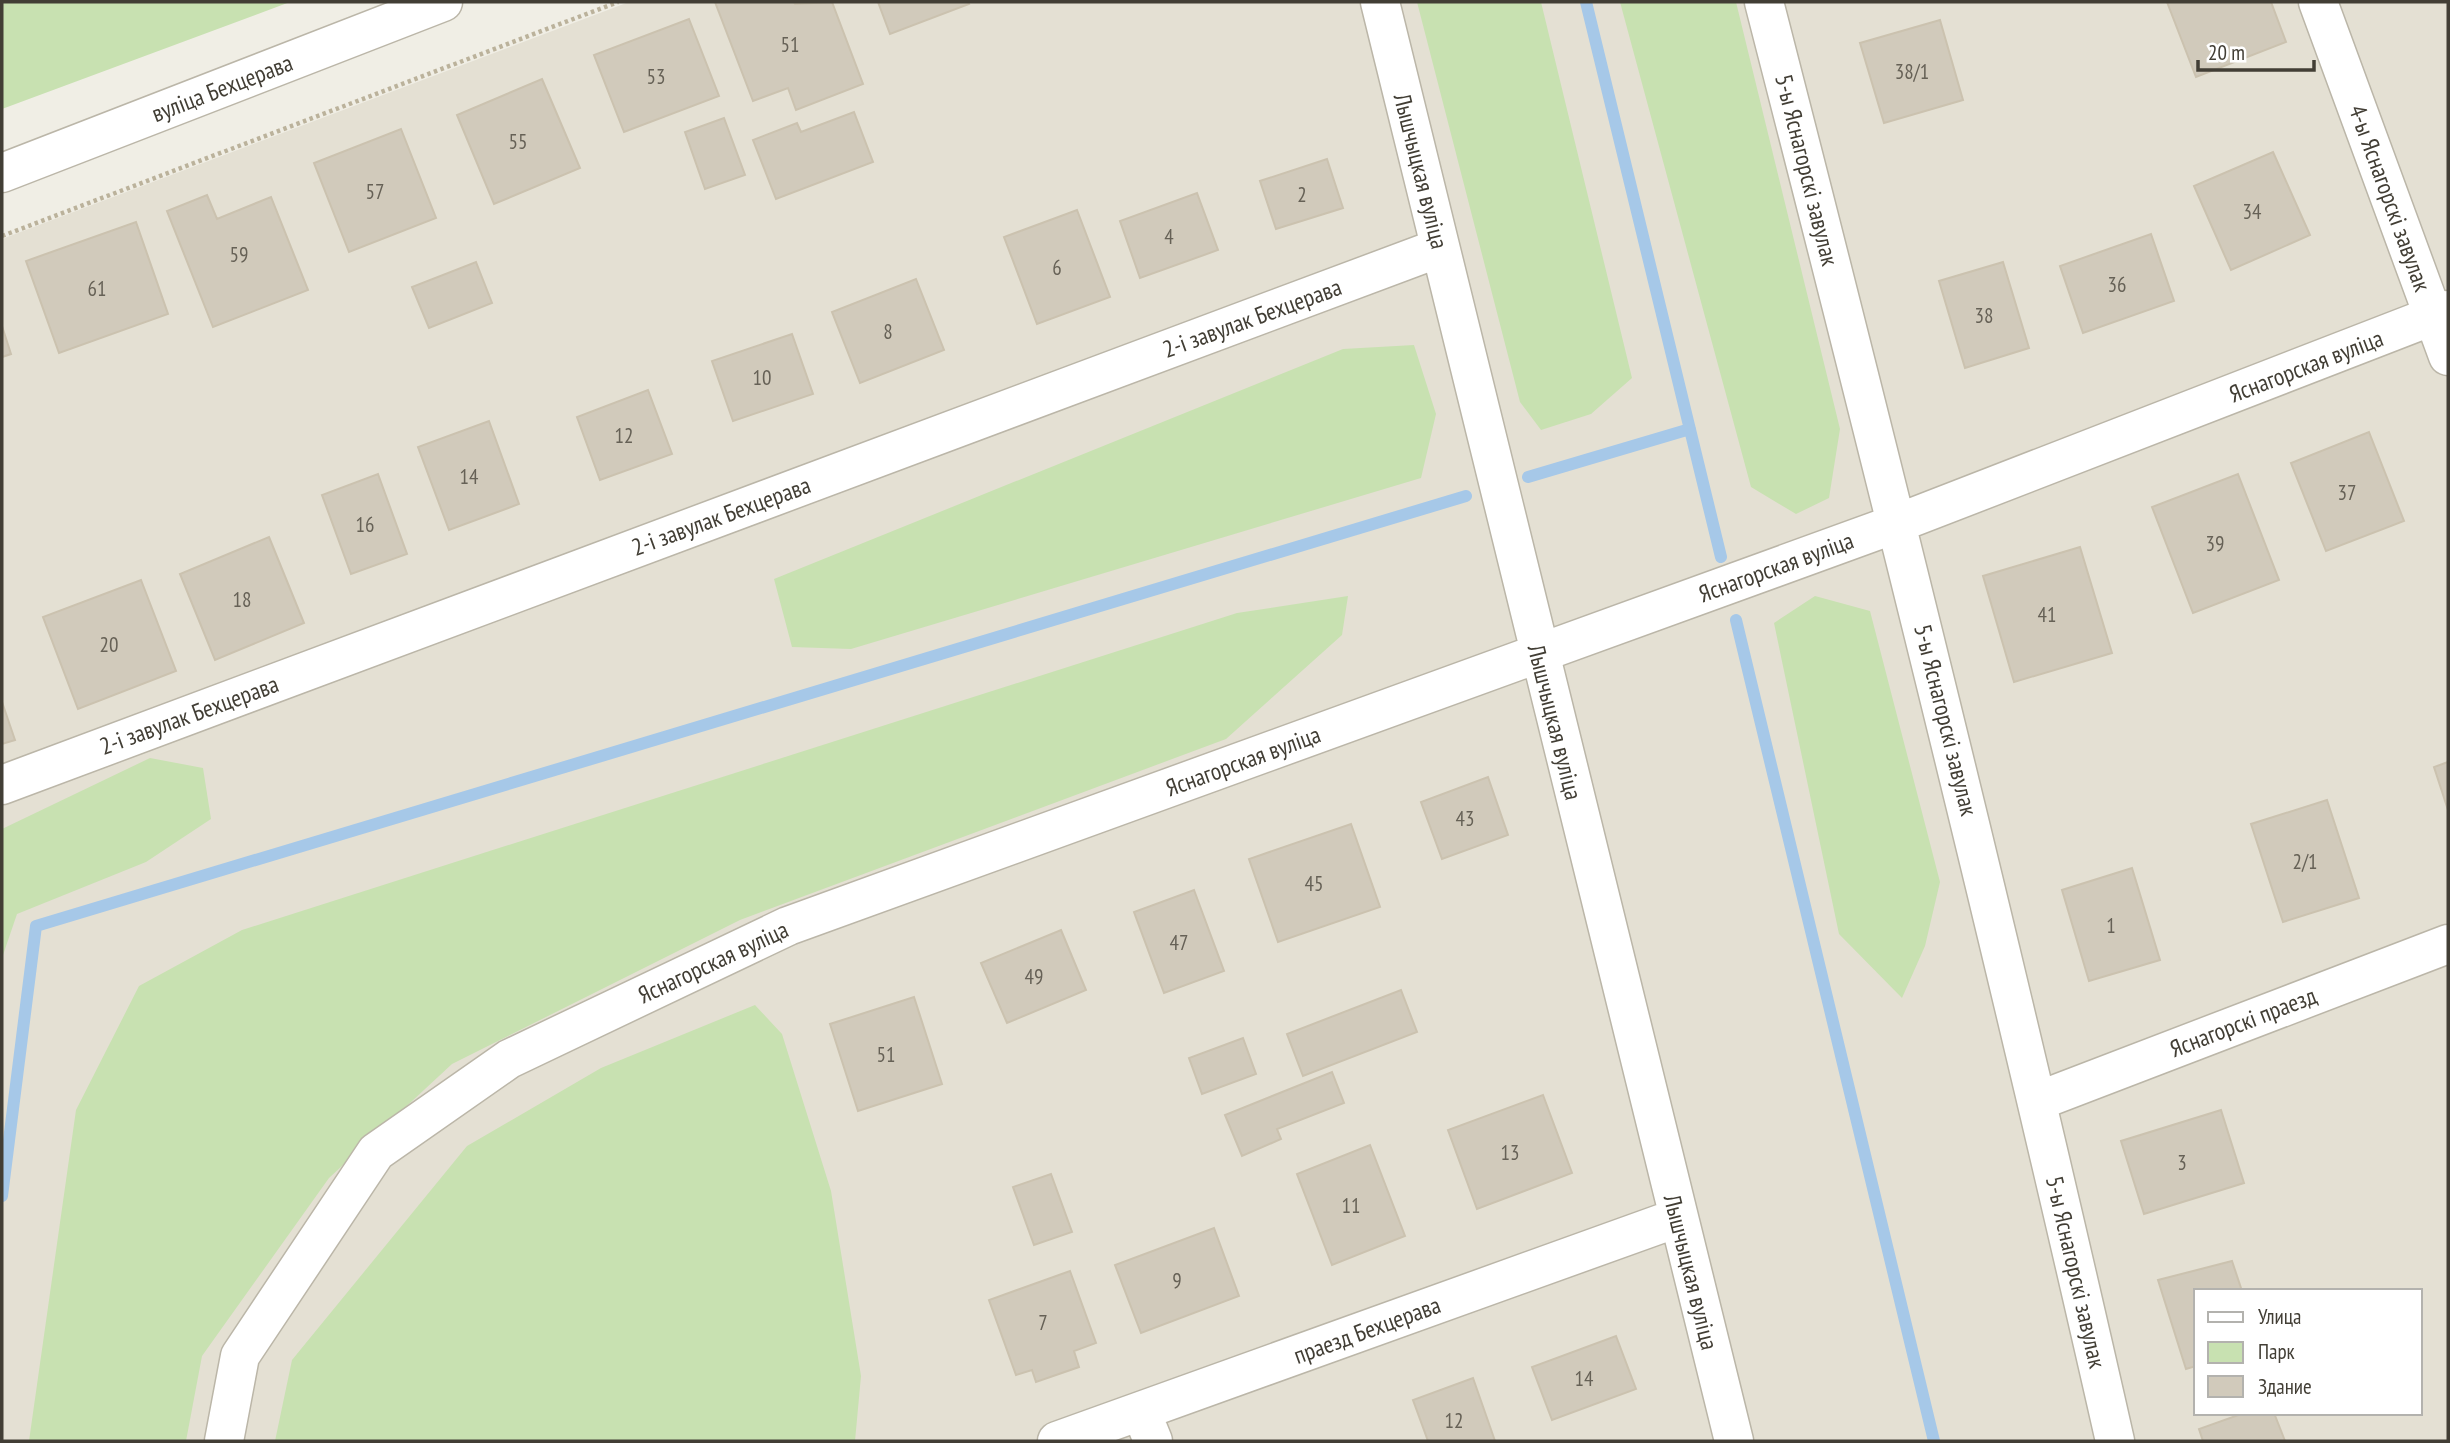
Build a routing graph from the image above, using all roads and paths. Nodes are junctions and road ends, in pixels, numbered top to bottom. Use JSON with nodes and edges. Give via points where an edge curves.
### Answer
{"nodes":[{"id":1,"x":443,"y":2,"type":"edge"},
{"id":2,"x":618,"y":2,"type":"edge"},
{"id":3,"x":1380,"y":2,"type":"edge"},
{"id":4,"x":1764,"y":2,"type":"edge"},
{"id":5,"x":2318,"y":2,"type":"edge"},
{"id":6,"x":2,"y":173,"type":"edge"},
{"id":7,"x":2,"y":236,"type":"edge"},
{"id":8,"x":1439,"y":248,"type":"junction"},
{"id":9,"x":2441,"y":313,"type":"edge"},
{"id":10,"x":2448,"y":356,"type":"edge"},
{"id":11,"x":1898,"y":523,"type":"junction"},
{"id":12,"x":1537,"y":653,"type":"junction"},
{"id":13,"x":2,"y":785,"type":"edge"},
{"id":14,"x":2448,"y":944,"type":"edge"},
{"id":15,"x":2038,"y":1101,"type":"junction"},
{"id":16,"x":1677,"y":1218,"type":"junction"},
{"id":17,"x":1147,"y":1426,"type":"edge"},
{"id":18,"x":225,"y":1441,"type":"edge"},
{"id":19,"x":1057,"y":1441,"type":"edge"},
{"id":20,"x":1734,"y":1441,"type":"edge"},
{"id":21,"x":2115,"y":1441,"type":"edge"}],
"edges":[{"from":1,"to":6,"type":"street","name":"вуліца Бехцерава"},
{"from":2,"to":7,"type":"path"},
{"from":3,"to":8,"type":"street","name":"Лышчыцкая вуліца"},
{"from":4,"to":11,"type":"street","name":"5-ы Яснагорскі завулак"},
{"from":5,"to":9,"type":"street","name":"4-ы Яснагорскі завулак"},
{"from":8,"to":12,"type":"street","name":"Лышчыцкая вуліца"},
{"from":8,"to":13,"type":"street","name":"2-і завулак Бехцерава"},
{"from":9,"to":10,"type":"street","name":"4-ы Яснагорскі завулак"},
{"from":9,"to":11,"type":"street","name":"Яснагорская вуліца"},
{"from":11,"to":12,"type":"street","name":"Яснагорская вуліца"},
{"from":11,"to":15,"type":"street","name":"5-ы Яснагорскі завулак"},
{"from":12,"to":16,"type":"street","name":"Лышчыцкая вуліца"},
{"from":12,"to":18,"type":"street","name":"Яснагорская вуліца","via":[[788,926],[509,1059],[376,1152],[240,1356]]},
{"from":14,"to":15,"type":"street","name":"Яснагорскі праезд"},
{"from":15,"to":21,"type":"street","name":"5-ы Яснагорскі завулак"},
{"from":16,"to":17,"type":"street","name":"праезд Бехцерава"},
{"from":16,"to":20,"type":"street","name":"Лышчыцкая вуліца"},
{"from":17,"to":19,"type":"street","name":"праезд Бехцерава"}]}
